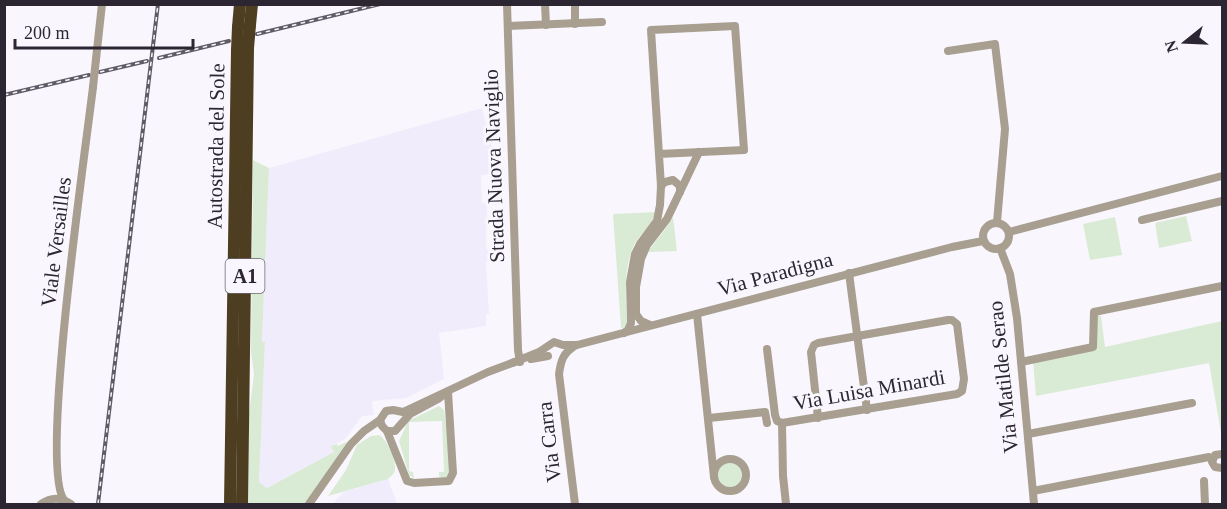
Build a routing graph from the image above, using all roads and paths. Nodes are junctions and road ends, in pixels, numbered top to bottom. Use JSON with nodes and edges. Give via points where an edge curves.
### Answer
{"nodes":[{"id":1,"x":102,"y":4,"type":"edge"},
{"id":2,"x":240,"y":4,"type":"edge"},
{"id":3,"x":252,"y":4,"type":"edge"},
{"id":4,"x":507,"y":4,"type":"edge"},
{"id":5,"x":545,"y":4,"type":"edge"},
{"id":6,"x":575,"y":4,"type":"edge"},
{"id":7,"x":602,"y":22,"type":"dead end"},
{"id":8,"x":575,"y":24,"type":"junction"},
{"id":9,"x":546,"y":25,"type":"junction"},
{"id":10,"x":244,"y":26,"type":"junction"},
{"id":11,"x":508,"y":26,"type":"junction"},
{"id":12,"x":242,"y":49,"type":"junction"},
{"id":13,"x":948,"y":51,"type":"dead end"},
{"id":14,"x":699,"y":152,"type":"junction"},
{"id":15,"x":658,"y":154,"type":"junction"},
{"id":16,"x":1222,"y":176,"type":"edge"},
{"id":17,"x":661,"y":186,"type":"junction"},
{"id":18,"x":680,"y":192,"type":"junction"},
{"id":19,"x":1222,"y":201,"type":"edge"},
{"id":20,"x":1142,"y":220,"type":"dead end"},
{"id":21,"x":997,"y":222,"type":"junction"},
{"id":22,"x":1009,"y":232,"type":"junction"},
{"id":23,"x":983,"y":241,"type":"junction"},
{"id":24,"x":1000,"y":248,"type":"junction"},
{"id":25,"x":849,"y":273,"type":"junction"},
{"id":26,"x":1222,"y":286,"type":"edge"},
{"id":27,"x":696,"y":314,"type":"junction"},
{"id":28,"x":653,"y":325,"type":"junction"},
{"id":29,"x":517,"y":326,"type":"junction"},
{"id":30,"x":624,"y":333,"type":"junction"},
{"id":31,"x":856,"y":336,"type":"junction"},
{"id":32,"x":767,"y":350,"type":"dead end"},
{"id":33,"x":563,"y":352,"type":"junction"},
{"id":34,"x":548,"y":354,"type":"junction"},
{"id":35,"x":531,"y":355,"type":"junction"},
{"id":36,"x":517,"y":361,"type":"junction"},
{"id":37,"x":1021,"y":362,"type":"junction"},
{"id":38,"x":559,"y":374,"type":"junction"},
{"id":39,"x":447,"y":392,"type":"junction"},
{"id":40,"x":1192,"y":403,"type":"dead end"},
{"id":41,"x":867,"y":410,"type":"junction"},
{"id":42,"x":396,"y":411,"type":"junction"},
{"id":43,"x":709,"y":418,"type":"junction"},
{"id":44,"x":818,"y":418,"type":"junction"},
{"id":45,"x":380,"y":420,"type":"junction"},
{"id":46,"x":402,"y":423,"type":"junction"},
{"id":47,"x":766,"y":423,"type":"dead end"},
{"id":48,"x":782,"y":423,"type":"junction"},
{"id":49,"x":386,"y":430,"type":"junction"},
{"id":50,"x":1028,"y":434,"type":"junction"},
{"id":51,"x":355,"y":440,"type":"junction"},
{"id":52,"x":711,"y":445,"type":"junction"},
{"id":53,"x":1222,"y":454,"type":"edge"},
{"id":54,"x":729,"y":459,"type":"junction"},
{"id":55,"x":1212,"y":460,"type":"junction"},
{"id":56,"x":1222,"y":468,"type":"edge"},
{"id":57,"x":714,"y":477,"type":"junction"},
{"id":58,"x":1204,"y":481,"type":"dead end"},
{"id":59,"x":57,"y":484,"type":"junction"},
{"id":60,"x":1033,"y":491,"type":"junction"},
{"id":61,"x":44,"y":502,"type":"edge"},
{"id":62,"x":67,"y":502,"type":"edge"},
{"id":63,"x":230,"y":504,"type":"edge"},
{"id":64,"x":242,"y":504,"type":"edge"},
{"id":65,"x":309,"y":504,"type":"edge"},
{"id":66,"x":575,"y":504,"type":"edge"},
{"id":67,"x":786,"y":504,"type":"edge"},
{"id":68,"x":1034,"y":504,"type":"edge"},
{"id":69,"x":1205,"y":504,"type":"edge"}],
"edges":[{"from":1,"to":59,"type":"street","name":"Viale Versailles","bridge":true,"via":[[60,364]]},
{"from":2,"to":10,"type":"highway","name":"Autostrada del Sole","number":"A1"},
{"from":3,"to":10,"type":"highway","name":"Autostrada del Sole","number":"A1"},
{"from":4,"to":11,"type":"street","name":"Strada Nuova Naviglio"},
{"from":5,"to":9,"type":"street"},
{"from":6,"to":8,"type":"street"},
{"from":7,"to":8,"type":"street"},
{"from":8,"to":9,"type":"street"},
{"from":9,"to":11,"type":"street"},
{"from":10,"to":12,"type":"highway","name":"Autostrada del Sole","number":"A1","bridge":true},
{"from":11,"to":29,"type":"street","name":"Strada Nuova Naviglio"},
{"from":12,"to":63,"type":"highway","name":"Autostrada del Sole","number":"A1"},
{"from":12,"to":64,"type":"highway","name":"Autostrada del Sole","number":"A1"},
{"from":13,"to":21,"type":"street","via":[[995,44],[1005,129]]},
{"from":14,"to":15,"type":"street"},
{"from":14,"to":15,"type":"street","via":[[744,150],[735,26],[651,30]]},
{"from":14,"to":18,"type":"street"},
{"from":15,"to":17,"type":"street"},
{"from":16,"to":22,"type":"street"},
{"from":17,"to":18,"type":"street","via":[[673,180],[680,186]]},
{"from":17,"to":30,"type":"street","via":[[657,221],[640,244],[632,267],[631,322]]},
{"from":18,"to":28,"type":"street","via":[[667,219],[645,248],[639,265],[636,314],[643,323]]},
{"from":19,"to":20,"type":"street"},
{"from":21,"to":22,"type":"street"},
{"from":21,"to":23,"type":"street","via":[[982,231]]},
{"from":22,"to":24,"type":"street","via":[[1009,239]]},
{"from":23,"to":24,"type":"street","via":[[992,249]]},
{"from":23,"to":25,"type":"street","name":"Via Paradigna"},
{"from":24,"to":37,"type":"street","name":"Via Matilde Serao","via":[[1010,274]]},
{"from":25,"to":27,"type":"street","name":"Via Paradigna"},
{"from":25,"to":31,"type":"street"},
{"from":26,"to":37,"type":"street","via":[[1094,312],[1093,346]]},
{"from":27,"to":28,"type":"street","name":"Via Paradigna"},
{"from":27,"to":43,"type":"street"},
{"from":28,"to":30,"type":"street","name":"Via Paradigna"},
{"from":29,"to":35,"type":"street","name":"Strada Nuova Naviglio","via":[[521,346]]},
{"from":29,"to":36,"type":"street","name":"Strada Nuova Naviglio"},
{"from":30,"to":33,"type":"street","name":"Via Paradigna"},
{"from":31,"to":41,"type":"street"},
{"from":31,"to":41,"type":"street","name":"Via Luisa Minardi","via":[[952,321],[958,329],[962,390]]},
{"from":31,"to":44,"type":"street","via":[[814,345],[811,352]]},
{"from":32,"to":48,"type":"street","via":[[775,415]]},
{"from":33,"to":34,"type":"street","via":[[556,360]]},
{"from":33,"to":34,"type":"street","via":[[554,342]]},
{"from":33,"to":38,"type":"street","name":"Via Carra"},
{"from":34,"to":35,"type":"street"},
{"from":34,"to":36,"type":"street"},
{"from":34,"to":38,"type":"street","name":"Via Carra"},
{"from":35,"to":36,"type":"street"},
{"from":36,"to":39,"type":"street"},
{"from":37,"to":50,"type":"street","name":"Via Matilde Serao"},
{"from":38,"to":66,"type":"street","name":"Via Carra"},
{"from":39,"to":42,"type":"street","via":[[403,412]]},
{"from":39,"to":46,"type":"street"},
{"from":39,"to":49,"type":"street","via":[[453,473],[448,481],[407,481]]},
{"from":40,"to":50,"type":"street"},
{"from":41,"to":44,"type":"street","name":"Via Luisa Minardi"},
{"from":42,"to":45,"type":"street","via":[[386,411]]},
{"from":42,"to":46,"type":"street"},
{"from":43,"to":47,"type":"street","via":[[765,412]]},
{"from":43,"to":52,"type":"street"},
{"from":44,"to":48,"type":"street","name":"Via Luisa Minardi"},
{"from":45,"to":49,"type":"street"},
{"from":45,"to":51,"type":"street"},
{"from":46,"to":49,"type":"street","via":[[395,431]]},
{"from":48,"to":67,"type":"street"},
{"from":49,"to":51,"type":"street","via":[[372,431]]},
{"from":50,"to":60,"type":"street","name":"Via Matilde Serao"},
{"from":51,"to":65,"type":"street"},
{"from":52,"to":54,"type":"street","via":[[719,456]]},
{"from":52,"to":57,"type":"street"},
{"from":53,"to":55,"type":"street"},
{"from":54,"to":57,"type":"street","via":[[718,465]]},
{"from":54,"to":57,"type":"street","via":[[744,467],[743,485],[726,490]]},
{"from":55,"to":56,"type":"street","via":[[1214,467]]},
{"from":55,"to":60,"type":"street","via":[[1205,458]]},
{"from":58,"to":69,"type":"street"},
{"from":59,"to":61,"type":"street"},
{"from":59,"to":62,"type":"street","name":"Viale Versailles"},
{"from":60,"to":68,"type":"street","name":"Via Matilde Serao"},
{"from":61,"to":62,"type":"street"}]}
